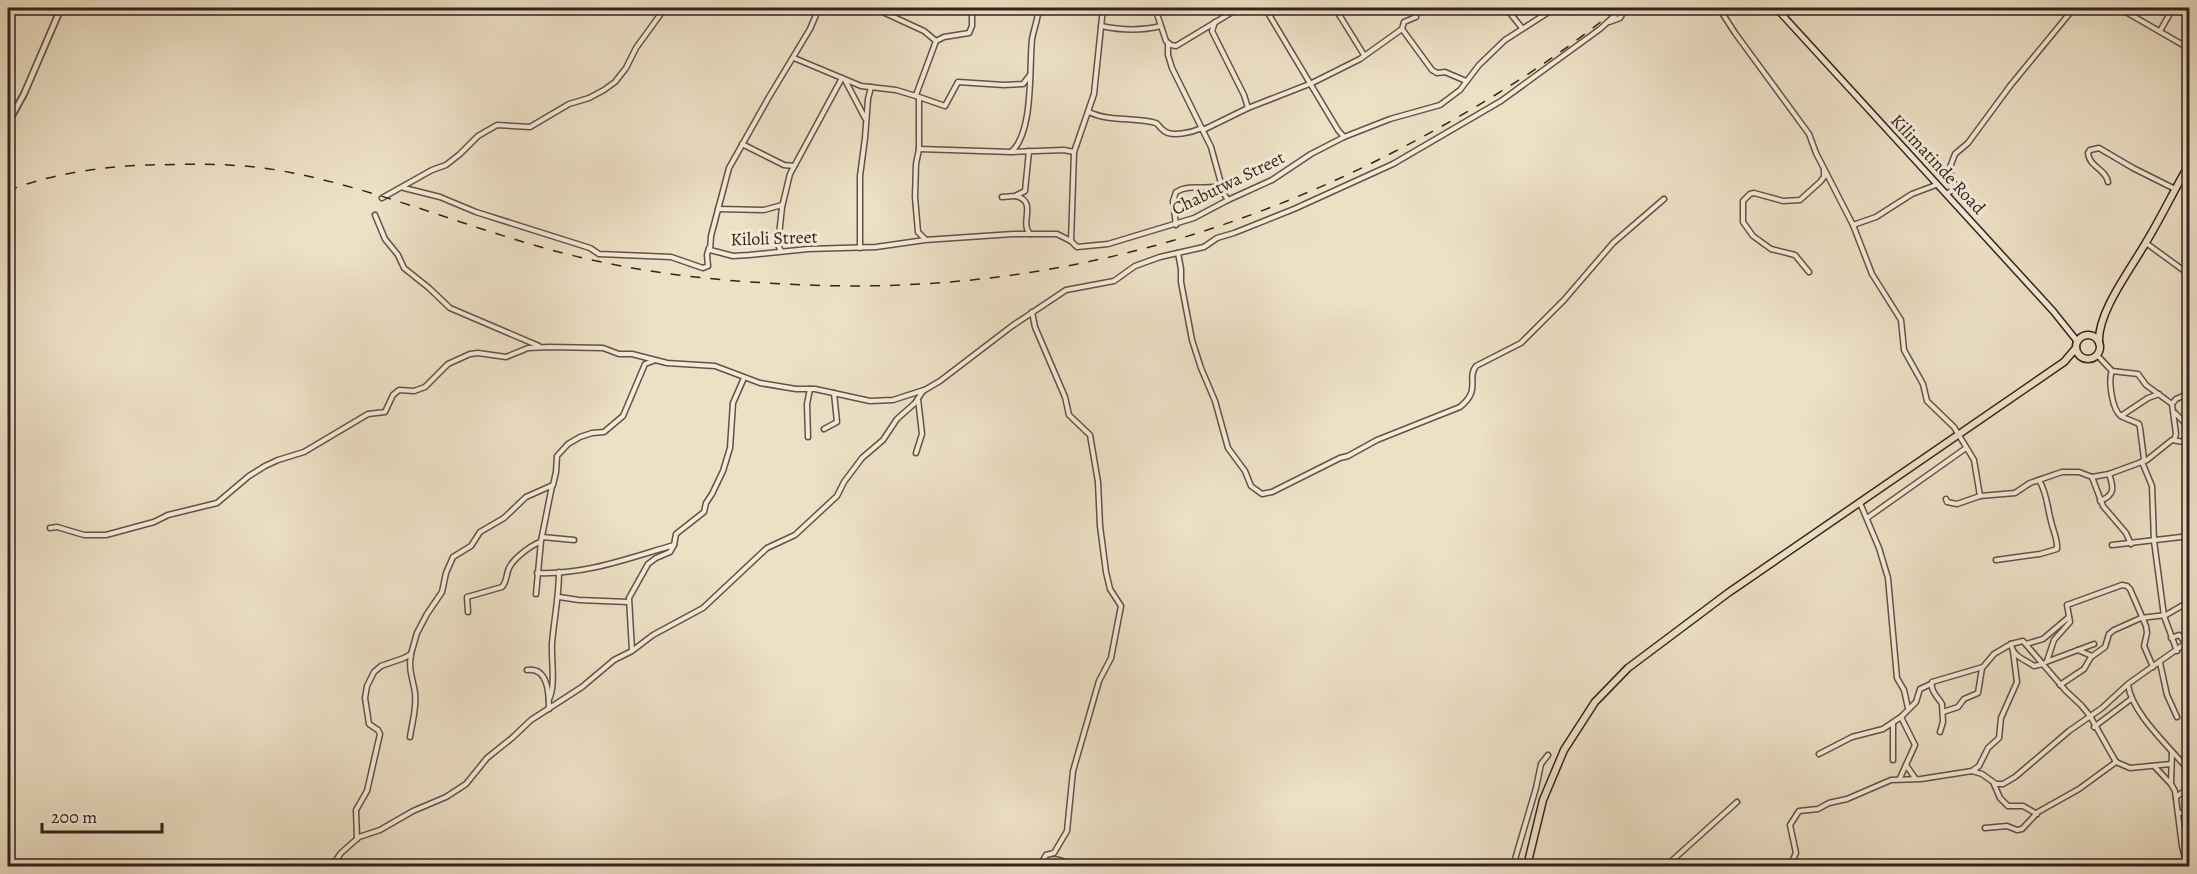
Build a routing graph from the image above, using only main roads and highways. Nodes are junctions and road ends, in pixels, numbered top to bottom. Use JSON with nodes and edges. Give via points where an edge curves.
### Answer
{"nodes":[{"id":1,"x":1776,"y":8,"type":"edge"},
{"id":2,"x":2190,"y":163,"type":"edge"},
{"id":3,"x":2102,"y":322,"type":"junction"},
{"id":4,"x":2088,"y":335,"type":"junction"},
{"id":5,"x":2099,"y":343,"type":"junction"},
{"id":6,"x":2076,"y":345,"type":"junction"},
{"id":7,"x":2085,"y":359,"type":"junction"},
{"id":8,"x":2064,"y":362,"type":"junction"},
{"id":9,"x":1527,"y":867,"type":"edge"}],
"edges":[{"from":1,"to":6,"type":"main road","name":"Kilimatinde Road","via":[[2053,311]]},
{"from":2,"to":3,"type":"highway","via":[[2120,283]]},
{"from":3,"to":4,"type":"highway"},
{"from":3,"to":5,"type":"highway"},
{"from":4,"to":5,"type":"highway"},
{"from":4,"to":6,"type":"highway"},
{"from":5,"to":7,"type":"highway","via":[[2097,355]]},
{"from":6,"to":7,"type":"highway"},
{"from":6,"to":8,"type":"highway"},
{"from":7,"to":8,"type":"highway"},
{"from":8,"to":9,"type":"highway","via":[[1628,668],[1595,702],[1564,750],[1548,786]]}]}
